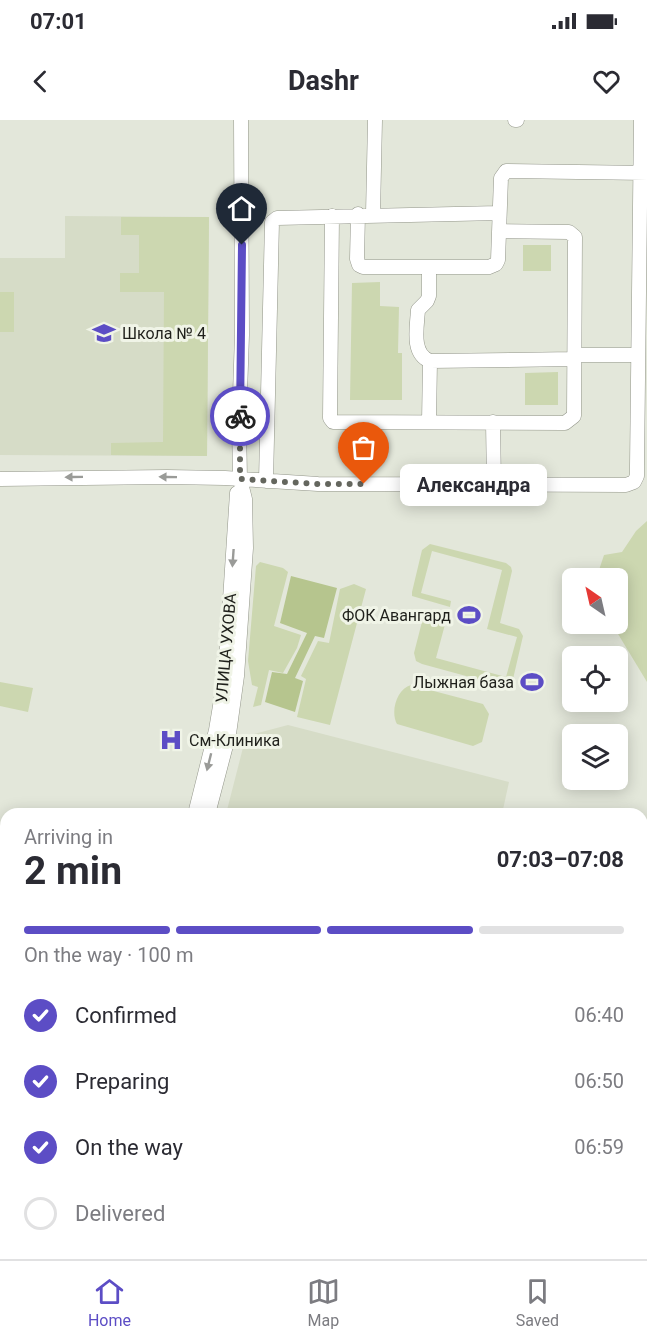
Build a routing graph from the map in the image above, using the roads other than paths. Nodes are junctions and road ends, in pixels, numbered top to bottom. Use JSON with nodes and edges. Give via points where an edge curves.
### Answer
{"nodes":[{"id":1,"x":241,"y":120,"type":"edge"},
{"id":2,"x":375,"y":120,"type":"edge"},
{"id":3,"x":641,"y":120,"type":"edge"},
{"id":4,"x":644,"y":173,"type":"edge"},
{"id":5,"x":499,"y":213,"type":"junction"},
{"id":6,"x":358,"y":214,"type":"junction"},
{"id":7,"x":373,"y":214,"type":"junction"},
{"id":8,"x":332,"y":216,"type":"junction"},
{"id":9,"x":499,"y":231,"type":"junction"},
{"id":10,"x":429,"y":268,"type":"junction"},
{"id":11,"x":638,"y":355,"type":"junction"},
{"id":12,"x":574,"y":357,"type":"junction"},
{"id":13,"x":430,"y":361,"type":"junction"},
{"id":14,"x":429,"y":422,"type":"junction"},
{"id":15,"x":494,"y":422,"type":"junction"},
{"id":16,"x":642,"y":443,"type":"edge"},
{"id":17,"x":0,"y":479,"type":"edge"},
{"id":18,"x":240,"y":479,"type":"junction"},
{"id":19,"x":266,"y":481,"type":"junction"},
{"id":20,"x":494,"y":485,"type":"junction"},
{"id":21,"x":196,"y":808,"type":"edge"},
{"id":22,"x":209,"y":808,"type":"edge"}],
"edges":[{"from":1,"to":18,"type":"street","name":"УЛИЦА УХОВА"},
{"from":2,"to":7,"type":"street"},
{"from":3,"to":4,"type":"street"},
{"from":4,"to":5,"type":"street","via":[[510,170],[501,178]]},
{"from":4,"to":11,"type":"street"},
{"from":5,"to":7,"type":"street"},
{"from":5,"to":9,"type":"street"},
{"from":6,"to":7,"type":"street"},
{"from":6,"to":8,"type":"street"},
{"from":6,"to":10,"type":"street","via":[[359,265]]},
{"from":8,"to":14,"type":"street","via":[[330,420]]},
{"from":8,"to":19,"type":"street","via":[[277,218],[271,225]]},
{"from":9,"to":10,"type":"street","via":[[498,260],[493,266]]},
{"from":9,"to":12,"type":"street","via":[[569,232],[575,237]]},
{"from":10,"to":13,"type":"street","via":[[429,296],[418,310],[417,348]]},
{"from":11,"to":12,"type":"street"},
{"from":11,"to":16,"type":"street"},
{"from":12,"to":13,"type":"street"},
{"from":12,"to":15,"type":"street","via":[[574,416],[569,421]]},
{"from":13,"to":14,"type":"street"},
{"from":14,"to":15,"type":"street"},
{"from":15,"to":20,"type":"street"},
{"from":16,"to":20,"type":"street","via":[[637,476],[626,485]]},
{"from":18,"to":17,"type":"street","one_way":true},
{"from":18,"to":19,"type":"street"},
{"from":18,"to":21,"type":"street","name":"УЛИЦА УХОВА","one_way":true,"via":[[224,684]]},
{"from":18,"to":22,"type":"street","name":"УЛИЦА УХОВА","via":[[245,499],[246,548],[237,676],[229,734]]},
{"from":19,"to":20,"type":"street"}]}
